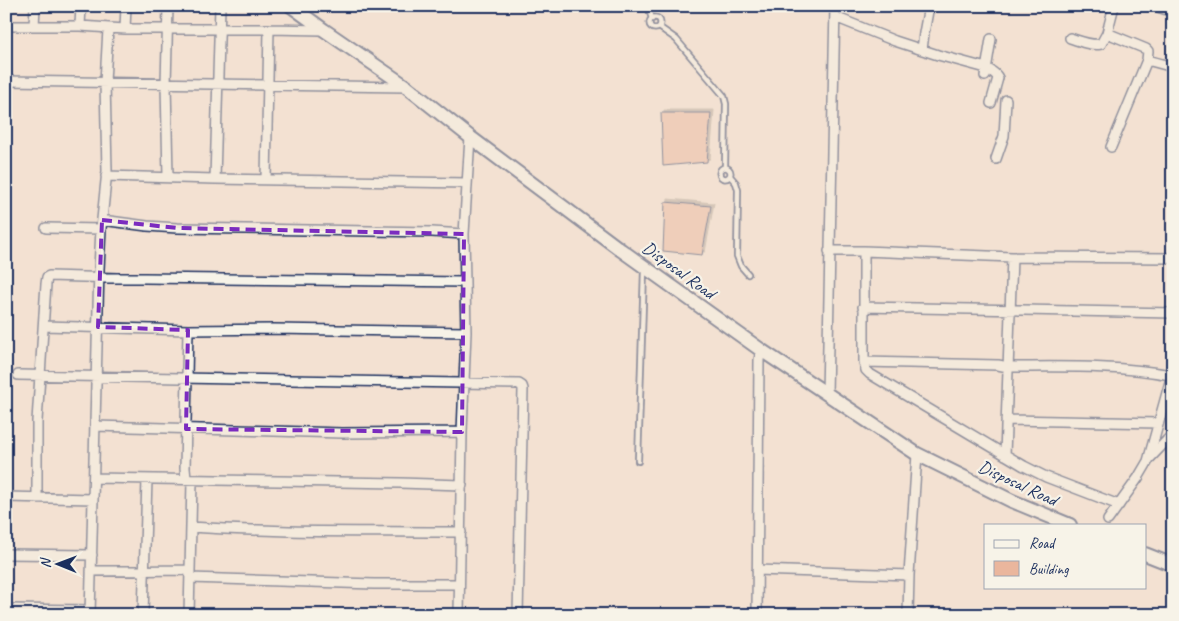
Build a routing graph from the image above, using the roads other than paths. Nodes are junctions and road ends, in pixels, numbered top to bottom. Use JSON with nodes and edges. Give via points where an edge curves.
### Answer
{"nodes":[{"id":1,"x":35,"y":6,"type":"edge"},
{"id":2,"x":81,"y":6,"type":"edge"},
{"id":3,"x":126,"y":6,"type":"edge"},
{"id":4,"x":168,"y":6,"type":"edge"},
{"id":5,"x":220,"y":6,"type":"edge"},
{"id":6,"x":291,"y":6,"type":"edge"},
{"id":7,"x":648,"y":6,"type":"edge"},
{"id":8,"x":835,"y":6,"type":"edge"},
{"id":9,"x":929,"y":6,"type":"edge"},
{"id":10,"x":1114,"y":6,"type":"edge"},
{"id":11,"x":1155,"y":6,"type":"edge"},
{"id":12,"x":1173,"y":12,"type":"edge"},
{"id":13,"x":834,"y":17,"type":"junction"},
{"id":14,"x":6,"y":26,"type":"edge"},
{"id":15,"x":34,"y":26,"type":"junction"},
{"id":16,"x":80,"y":26,"type":"junction"},
{"id":17,"x":108,"y":29,"type":"junction"},
{"id":18,"x":125,"y":29,"type":"junction"},
{"id":19,"x":168,"y":29,"type":"junction"},
{"id":20,"x":219,"y":29,"type":"junction"},
{"id":21,"x":269,"y":29,"type":"junction"},
{"id":22,"x":324,"y":30,"type":"junction"},
{"id":23,"x":1107,"y":33,"type":"junction"},
{"id":24,"x":1070,"y":38,"type":"dead end"},
{"id":25,"x":991,"y":39,"type":"dead end"},
{"id":26,"x":922,"y":50,"type":"junction"},
{"id":27,"x":1147,"y":60,"type":"junction"},
{"id":28,"x":1173,"y":66,"type":"edge"},
{"id":29,"x":986,"y":72,"type":"junction"},
{"id":30,"x":6,"y":81,"type":"edge"},
{"id":31,"x":105,"y":82,"type":"junction"},
{"id":32,"x":166,"y":84,"type":"junction"},
{"id":33,"x":218,"y":84,"type":"junction"},
{"id":34,"x":268,"y":84,"type":"junction"},
{"id":35,"x":407,"y":87,"type":"junction"},
{"id":36,"x":470,"y":137,"type":"junction"},
{"id":37,"x":1111,"y":147,"type":"dead end"},
{"id":38,"x":996,"y":159,"type":"dead end"},
{"id":39,"x":725,"y":167,"type":"junction"},
{"id":40,"x":106,"y":176,"type":"junction"},
{"id":41,"x":730,"y":176,"type":"junction"},
{"id":42,"x":168,"y":177,"type":"junction"},
{"id":43,"x":215,"y":179,"type":"junction"},
{"id":44,"x":266,"y":179,"type":"junction"},
{"id":45,"x":467,"y":183,"type":"junction"},
{"id":46,"x":102,"y":220,"type":"junction"},
{"id":47,"x":46,"y":228,"type":"dead end"},
{"id":48,"x":101,"y":230,"type":"junction"},
{"id":49,"x":464,"y":234,"type":"junction"},
{"id":50,"x":829,"y":251,"type":"junction"},
{"id":51,"x":864,"y":251,"type":"junction"},
{"id":52,"x":1012,"y":257,"type":"junction"},
{"id":53,"x":1173,"y":258,"type":"edge"},
{"id":54,"x":644,"y":266,"type":"junction"},
{"id":55,"x":748,"y":274,"type":"dead end"},
{"id":56,"x":99,"y":277,"type":"junction"},
{"id":57,"x":464,"y":282,"type":"junction"},
{"id":58,"x":864,"y":307,"type":"junction"},
{"id":59,"x":1010,"y":310,"type":"junction"},
{"id":60,"x":1173,"y":313,"type":"edge"},
{"id":61,"x":44,"y":326,"type":"junction"},
{"id":62,"x":98,"y":327,"type":"junction"},
{"id":63,"x":188,"y":330,"type":"junction"},
{"id":64,"x":466,"y":332,"type":"junction"},
{"id":65,"x":761,"y":350,"type":"junction"},
{"id":66,"x":864,"y":362,"type":"junction"},
{"id":67,"x":1008,"y":367,"type":"junction"},
{"id":68,"x":1172,"y":373,"type":"edge"},
{"id":69,"x":18,"y":375,"type":"dead end"},
{"id":70,"x":40,"y":376,"type":"junction"},
{"id":71,"x":97,"y":377,"type":"junction"},
{"id":72,"x":187,"y":378,"type":"junction"},
{"id":73,"x":464,"y":382,"type":"junction"},
{"id":74,"x":827,"y":394,"type":"junction"},
{"id":75,"x":1006,"y":420,"type":"junction"},
{"id":76,"x":1158,"y":423,"type":"junction"},
{"id":77,"x":96,"y":426,"type":"junction"},
{"id":78,"x":186,"y":429,"type":"junction"},
{"id":79,"x":462,"y":432,"type":"junction"},
{"id":80,"x":1173,"y":434,"type":"edge"},
{"id":81,"x":917,"y":454,"type":"junction"},
{"id":82,"x":1005,"y":455,"type":"junction"},
{"id":83,"x":1148,"y":461,"type":"junction"},
{"id":84,"x":638,"y":462,"type":"dead end"},
{"id":85,"x":94,"y":478,"type":"junction"},
{"id":86,"x":148,"y":479,"type":"junction"},
{"id":87,"x":187,"y":479,"type":"junction"},
{"id":88,"x":462,"y":485,"type":"junction"},
{"id":89,"x":6,"y":498,"type":"edge"},
{"id":90,"x":37,"y":498,"type":"junction"},
{"id":91,"x":93,"y":499,"type":"junction"},
{"id":92,"x":1119,"y":505,"type":"junction"},
{"id":93,"x":1108,"y":520,"type":"dead end"},
{"id":94,"x":1068,"y":524,"type":"edge"},
{"id":95,"x":191,"y":527,"type":"junction"},
{"id":96,"x":461,"y":532,"type":"junction"},
{"id":97,"x":6,"y":554,"type":"edge"},
{"id":98,"x":1146,"y":554,"type":"edge"},
{"id":99,"x":92,"y":555,"type":"junction"},
{"id":100,"x":1173,"y":565,"type":"edge"},
{"id":101,"x":758,"y":570,"type":"junction"},
{"id":102,"x":91,"y":571,"type":"junction"},
{"id":103,"x":144,"y":571,"type":"junction"},
{"id":104,"x":190,"y":574,"type":"junction"},
{"id":105,"x":909,"y":575,"type":"junction"},
{"id":106,"x":459,"y":584,"type":"junction"},
{"id":107,"x":6,"y":609,"type":"edge"},
{"id":108,"x":90,"y":612,"type":"edge"},
{"id":109,"x":143,"y":615,"type":"edge"},
{"id":110,"x":189,"y":615,"type":"edge"},
{"id":111,"x":459,"y":615,"type":"edge"},
{"id":112,"x":518,"y":615,"type":"edge"},
{"id":113,"x":757,"y":615,"type":"edge"},
{"id":114,"x":908,"y":615,"type":"edge"}],
"edges":[{"from":1,"to":15,"type":"street"},
{"from":2,"to":16,"type":"street"},
{"from":3,"to":18,"type":"street"},
{"from":4,"to":19,"type":"street"},
{"from":5,"to":20,"type":"street"},
{"from":6,"to":22,"type":"street","name":"Disposal Road"},
{"from":7,"to":39,"type":"lane","via":[[652,27],[659,27],[679,43],[724,96]]},
{"from":8,"to":13,"type":"street"},
{"from":9,"to":26,"type":"street"},
{"from":10,"to":23,"type":"street"},
{"from":11,"to":12,"type":"street"},
{"from":13,"to":26,"type":"street"},
{"from":13,"to":50,"type":"street"},
{"from":14,"to":15,"type":"street"},
{"from":15,"to":16,"type":"street"},
{"from":16,"to":17,"type":"street"},
{"from":17,"to":18,"type":"street"},
{"from":17,"to":31,"type":"street"},
{"from":18,"to":19,"type":"street"},
{"from":19,"to":20,"type":"street"},
{"from":19,"to":32,"type":"street"},
{"from":20,"to":21,"type":"street"},
{"from":20,"to":33,"type":"street"},
{"from":21,"to":22,"type":"street"},
{"from":21,"to":34,"type":"street"},
{"from":22,"to":35,"type":"street","name":"Disposal Road"},
{"from":23,"to":24,"type":"street","via":[[1099,45]]},
{"from":23,"to":27,"type":"street","via":[[1146,49]]},
{"from":25,"to":29,"type":"street"},
{"from":26,"to":29,"type":"street"},
{"from":27,"to":28,"type":"street"},
{"from":27,"to":37,"type":"street"},
{"from":29,"to":38,"type":"street","via":[[997,77],[991,97],[1009,101],[1004,136]]},
{"from":30,"to":31,"type":"street"},
{"from":31,"to":32,"type":"street"},
{"from":31,"to":40,"type":"street"},
{"from":32,"to":33,"type":"street"},
{"from":32,"to":42,"type":"street"},
{"from":33,"to":34,"type":"street"},
{"from":33,"to":43,"type":"street"},
{"from":34,"to":35,"type":"street"},
{"from":34,"to":44,"type":"street"},
{"from":35,"to":36,"type":"street","name":"Disposal Road"},
{"from":36,"to":45,"type":"street"},
{"from":36,"to":54,"type":"street","name":"Disposal Road"},
{"from":39,"to":41,"type":"lane","via":[[730,169]]},
{"from":39,"to":41,"type":"lane","via":[[720,175],[724,178]]},
{"from":40,"to":42,"type":"street"},
{"from":40,"to":46,"type":"street"},
{"from":41,"to":55,"type":"lane","via":[[738,190],[737,256]]},
{"from":42,"to":43,"type":"street"},
{"from":43,"to":44,"type":"street"},
{"from":44,"to":45,"type":"street"},
{"from":45,"to":49,"type":"street"},
{"from":46,"to":48,"type":"street"},
{"from":46,"to":49,"type":"street","via":[[177,228]]},
{"from":47,"to":48,"type":"street"},
{"from":48,"to":56,"type":"street"},
{"from":49,"to":57,"type":"street"},
{"from":50,"to":51,"type":"street"},
{"from":50,"to":74,"type":"street"},
{"from":51,"to":52,"type":"street"},
{"from":51,"to":58,"type":"street"},
{"from":52,"to":53,"type":"street"},
{"from":52,"to":59,"type":"street"},
{"from":54,"to":65,"type":"street","name":"Disposal Road"},
{"from":54,"to":84,"type":"lane"},
{"from":56,"to":57,"type":"street"},
{"from":56,"to":61,"type":"street","via":[[47,277]]},
{"from":56,"to":62,"type":"street"},
{"from":57,"to":64,"type":"street"},
{"from":58,"to":59,"type":"street"},
{"from":58,"to":66,"type":"street"},
{"from":59,"to":60,"type":"street"},
{"from":59,"to":67,"type":"street"},
{"from":61,"to":62,"type":"street"},
{"from":61,"to":70,"type":"street"},
{"from":62,"to":63,"type":"street"},
{"from":62,"to":71,"type":"street"},
{"from":63,"to":64,"type":"street"},
{"from":63,"to":72,"type":"street"},
{"from":64,"to":73,"type":"street"},
{"from":65,"to":74,"type":"street","name":"Disposal Road"},
{"from":65,"to":101,"type":"street"},
{"from":66,"to":67,"type":"street"},
{"from":66,"to":82,"type":"street","via":[[870,374]]},
{"from":67,"to":68,"type":"street","via":[[1088,367]]},
{"from":67,"to":75,"type":"street"},
{"from":68,"to":76,"type":"street"},
{"from":69,"to":70,"type":"street"},
{"from":70,"to":71,"type":"street"},
{"from":70,"to":90,"type":"street"},
{"from":71,"to":72,"type":"street"},
{"from":71,"to":77,"type":"street"},
{"from":72,"to":73,"type":"street"},
{"from":72,"to":78,"type":"street"},
{"from":73,"to":79,"type":"street"},
{"from":73,"to":112,"type":"street","via":[[519,384],[523,389]]},
{"from":74,"to":81,"type":"street","name":"Disposal Road"},
{"from":75,"to":76,"type":"street"},
{"from":75,"to":82,"type":"street"},
{"from":76,"to":83,"type":"street"},
{"from":77,"to":78,"type":"street"},
{"from":77,"to":85,"type":"street"},
{"from":78,"to":79,"type":"street"},
{"from":78,"to":87,"type":"street"},
{"from":79,"to":88,"type":"street"},
{"from":80,"to":83,"type":"street"},
{"from":81,"to":94,"type":"street","name":"Disposal Road","via":[[1012,501]]},
{"from":81,"to":105,"type":"street"},
{"from":82,"to":92,"type":"street","via":[[1046,477]]},
{"from":83,"to":92,"type":"street"},
{"from":85,"to":86,"type":"street"},
{"from":85,"to":91,"type":"street"},
{"from":86,"to":87,"type":"street"},
{"from":86,"to":103,"type":"street"},
{"from":87,"to":88,"type":"street"},
{"from":87,"to":95,"type":"street","via":[[192,482]]},
{"from":88,"to":96,"type":"street"},
{"from":89,"to":90,"type":"street"},
{"from":90,"to":91,"type":"street"},
{"from":91,"to":99,"type":"street"},
{"from":92,"to":93,"type":"street"},
{"from":95,"to":96,"type":"street","via":[[289,532]]},
{"from":95,"to":104,"type":"street"},
{"from":96,"to":106,"type":"street"},
{"from":97,"to":99,"type":"street"},
{"from":98,"to":100,"type":"street"},
{"from":99,"to":102,"type":"street"},
{"from":101,"to":105,"type":"street"},
{"from":101,"to":113,"type":"street"},
{"from":102,"to":103,"type":"street"},
{"from":102,"to":108,"type":"street"},
{"from":103,"to":104,"type":"street"},
{"from":103,"to":109,"type":"street"},
{"from":104,"to":106,"type":"street","via":[[374,584]]},
{"from":104,"to":110,"type":"street"},
{"from":105,"to":114,"type":"street"},
{"from":106,"to":111,"type":"street"},
{"from":107,"to":108,"type":"street"}]}
